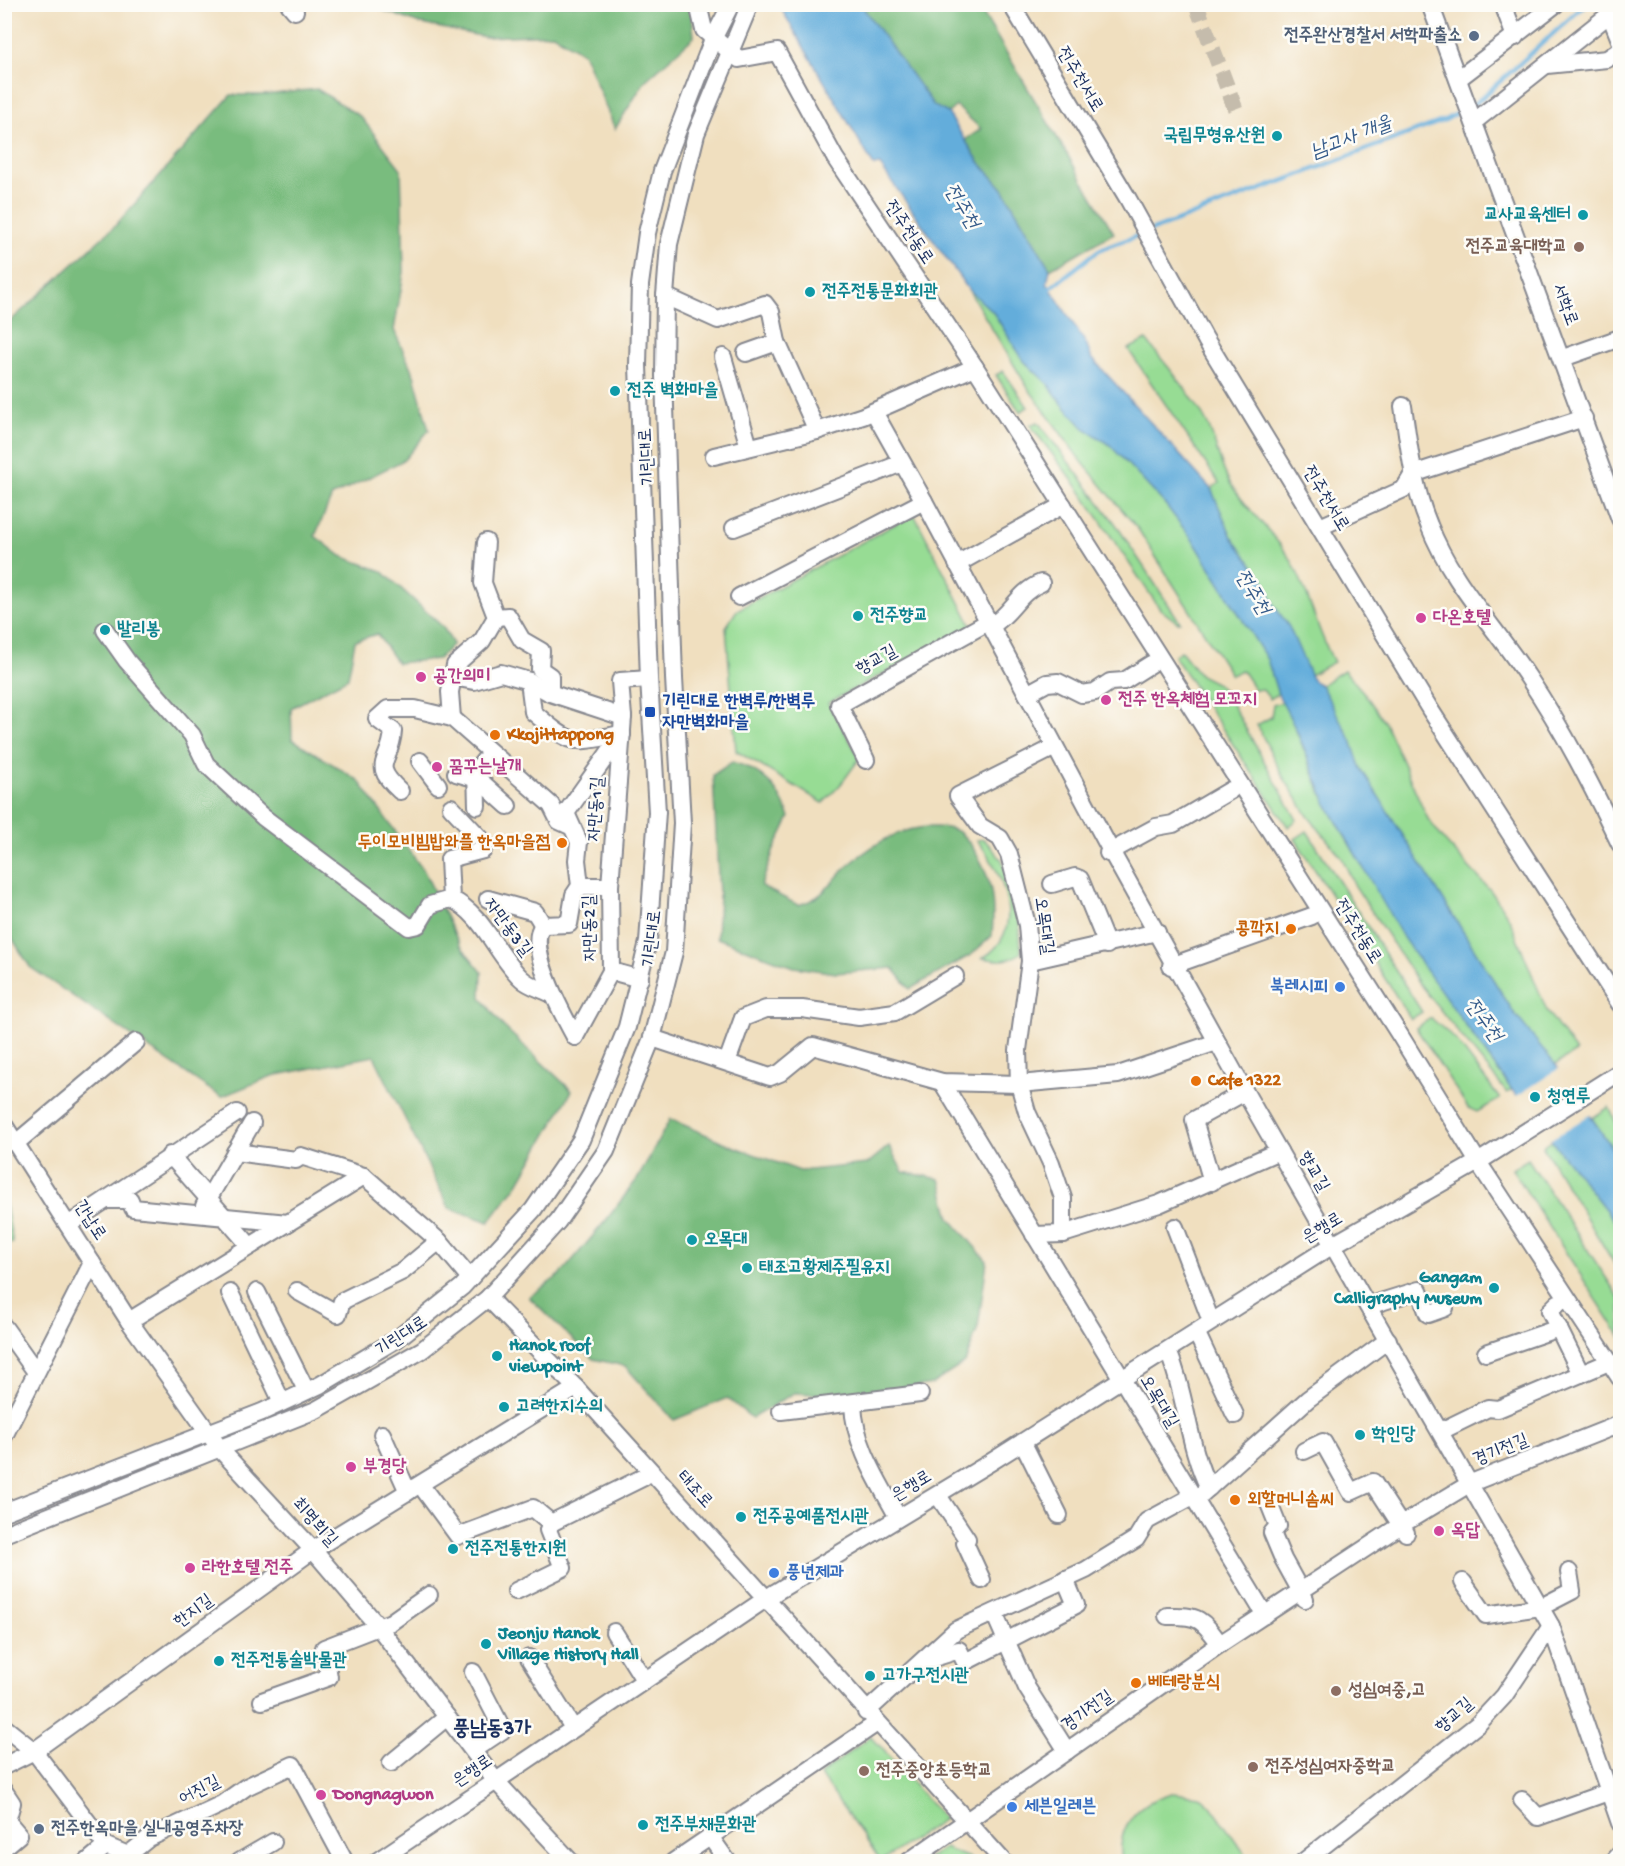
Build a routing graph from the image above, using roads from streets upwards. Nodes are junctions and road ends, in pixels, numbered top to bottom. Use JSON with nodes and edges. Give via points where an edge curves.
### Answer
{"nodes":[{"id":1,"x":699,"y":4,"type":"edge"},
{"id":2,"x":731,"y":4,"type":"edge"},
{"id":3,"x":1011,"y":4,"type":"edge"},
{"id":4,"x":1430,"y":4,"type":"edge"},
{"id":5,"x":1503,"y":4,"type":"edge"},
{"id":6,"x":1556,"y":4,"type":"edge"},
{"id":7,"x":750,"y":5,"type":"edge"},
{"id":8,"x":1612,"y":8,"type":"edge"},
{"id":9,"x":1515,"y":37,"type":"junction"},
{"id":10,"x":713,"y":39,"type":"junction"},
{"id":11,"x":1620,"y":40,"type":"edge"},
{"id":12,"x":1620,"y":50,"type":"edge"},
{"id":13,"x":730,"y":51,"type":"junction"},
{"id":14,"x":1548,"y":65,"type":"junction"},
{"id":15,"x":1458,"y":79,"type":"junction"},
{"id":16,"x":1473,"y":118,"type":"junction"},
{"id":17,"x":665,"y":296,"type":"junction"},
{"id":18,"x":1620,"y":338,"type":"edge"},
{"id":19,"x":777,"y":342,"type":"junction"},
{"id":20,"x":747,"y":353,"type":"dead end"},
{"id":21,"x":723,"y":357,"type":"dead end"},
{"id":22,"x":1563,"y":358,"type":"junction"},
{"id":23,"x":975,"y":367,"type":"junction"},
{"id":24,"x":1403,"y":406,"type":"dead end"},
{"id":25,"x":874,"y":412,"type":"junction"},
{"id":26,"x":1584,"y":418,"type":"junction"},
{"id":27,"x":817,"y":431,"type":"junction"},
{"id":28,"x":749,"y":447,"type":"junction"},
{"id":29,"x":714,"y":456,"type":"dead end"},
{"id":30,"x":902,"y":463,"type":"junction"},
{"id":31,"x":1413,"y":474,"type":"junction"},
{"id":32,"x":924,"y":501,"type":"junction"},
{"id":33,"x":1063,"y":505,"type":"junction"},
{"id":34,"x":1620,"y":519,"type":"edge"},
{"id":35,"x":1320,"y":527,"type":"junction"},
{"id":36,"x":734,"y":528,"type":"dead end"},
{"id":37,"x":486,"y":542,"type":"dead end"},
{"id":38,"x":957,"y":564,"type":"junction"},
{"id":39,"x":1041,"y":583,"type":"dead end"},
{"id":40,"x":740,"y":597,"type":"dead end"},
{"id":41,"x":496,"y":617,"type":"junction"},
{"id":42,"x":989,"y":624,"type":"junction"},
{"id":43,"x":105,"y":630,"type":"dead end"},
{"id":44,"x":1151,"y":664,"type":"dead end"},
{"id":45,"x":453,"y":677,"type":"junction"},
{"id":46,"x":649,"y":680,"type":"junction"},
{"id":47,"x":530,"y":681,"type":"junction"},
{"id":48,"x":550,"y":693,"type":"junction"},
{"id":49,"x":1027,"y":694,"type":"junction"},
{"id":50,"x":623,"y":717,"type":"junction"},
{"id":51,"x":452,"y":718,"type":"junction"},
{"id":52,"x":622,"y":734,"type":"junction"},
{"id":53,"x":1054,"y":747,"type":"junction"},
{"id":54,"x":490,"y":753,"type":"junction"},
{"id":55,"x":420,"y":760,"type":"dead end"},
{"id":56,"x":866,"y":760,"type":"dead end"},
{"id":57,"x":456,"y":773,"type":"dead end"},
{"id":58,"x":475,"y":779,"type":"junction"},
{"id":59,"x":438,"y":784,"type":"dead end"},
{"id":60,"x":1230,"y":790,"type":"dead end"},
{"id":61,"x":400,"y":791,"type":"dead end"},
{"id":62,"x":477,"y":806,"type":"dead end"},
{"id":63,"x":508,"y":806,"type":"dead end"},
{"id":64,"x":451,"y":807,"type":"dead end"},
{"id":65,"x":570,"y":826,"type":"junction"},
{"id":66,"x":1620,"y":844,"type":"edge"},
{"id":67,"x":1110,"y":852,"type":"junction"},
{"id":68,"x":1052,"y":884,"type":"dead end"},
{"id":69,"x":580,"y":886,"type":"junction"},
{"id":70,"x":610,"y":886,"type":"junction"},
{"id":71,"x":451,"y":899,"type":"junction"},
{"id":72,"x":488,"y":899,"type":"dead end"},
{"id":73,"x":1312,"y":916,"type":"dead end"},
{"id":74,"x":543,"y":925,"type":"junction"},
{"id":75,"x":1157,"y":932,"type":"junction"},
{"id":76,"x":1107,"y":945,"type":"junction"},
{"id":77,"x":1030,"y":961,"type":"junction"},
{"id":78,"x":1173,"y":965,"type":"junction"},
{"id":79,"x":611,"y":971,"type":"junction"},
{"id":80,"x":955,"y":976,"type":"dead end"},
{"id":81,"x":640,"y":979,"type":"junction"},
{"id":82,"x":552,"y":994,"type":"junction"},
{"id":83,"x":1620,"y":1004,"type":"edge"},
{"id":84,"x":652,"y":1038,"type":"junction"},
{"id":85,"x":136,"y":1042,"type":"dead end"},
{"id":86,"x":1217,"y":1042,"type":"junction"},
{"id":87,"x":727,"y":1062,"type":"junction"},
{"id":88,"x":1620,"y":1072,"type":"edge"},
{"id":89,"x":942,"y":1082,"type":"junction"},
{"id":90,"x":1019,"y":1084,"type":"junction"},
{"id":91,"x":1245,"y":1092,"type":"junction"},
{"id":92,"x":237,"y":1113,"type":"dead end"},
{"id":93,"x":252,"y":1123,"type":"dead end"},
{"id":94,"x":4,"y":1125,"type":"edge"},
{"id":95,"x":16,"y":1143,"type":"junction"},
{"id":96,"x":1279,"y":1150,"type":"junction"},
{"id":97,"x":235,"y":1152,"type":"junction"},
{"id":98,"x":170,"y":1155,"type":"junction"},
{"id":99,"x":1478,"y":1162,"type":"junction"},
{"id":100,"x":364,"y":1176,"type":"junction"},
{"id":101,"x":1212,"y":1182,"type":"junction"},
{"id":102,"x":208,"y":1198,"type":"junction"},
{"id":103,"x":106,"y":1200,"type":"junction"},
{"id":104,"x":198,"y":1214,"type":"junction"},
{"id":105,"x":224,"y":1216,"type":"junction"},
{"id":106,"x":288,"y":1222,"type":"junction"},
{"id":107,"x":68,"y":1225,"type":"junction"},
{"id":108,"x":1175,"y":1227,"type":"dead end"},
{"id":109,"x":1063,"y":1234,"type":"junction"},
{"id":110,"x":1034,"y":1235,"type":"junction"},
{"id":111,"x":439,"y":1241,"type":"junction"},
{"id":112,"x":1333,"y":1245,"type":"junction"},
{"id":113,"x":250,"y":1246,"type":"junction"},
{"id":114,"x":92,"y":1263,"type":"junction"},
{"id":115,"x":470,"y":1278,"type":"junction"},
{"id":116,"x":297,"y":1291,"type":"dead end"},
{"id":117,"x":257,"y":1292,"type":"dead end"},
{"id":118,"x":230,"y":1293,"type":"dead end"},
{"id":119,"x":488,"y":1298,"type":"junction"},
{"id":120,"x":1558,"y":1303,"type":"dead end"},
{"id":121,"x":1368,"y":1306,"type":"junction"},
{"id":122,"x":1445,"y":1308,"type":"dead end"},
{"id":123,"x":1209,"y":1316,"type":"dead end"},
{"id":124,"x":129,"y":1320,"type":"junction"},
{"id":125,"x":4,"y":1327,"type":"edge"},
{"id":126,"x":1558,"y":1328,"type":"junction"},
{"id":127,"x":1199,"y":1338,"type":"dead end"},
{"id":128,"x":1388,"y":1340,"type":"junction"},
{"id":129,"x":1486,"y":1353,"type":"dead end"},
{"id":130,"x":1170,"y":1356,"type":"dead end"},
{"id":131,"x":1602,"y":1365,"type":"dead end"},
{"id":132,"x":36,"y":1372,"type":"junction"},
{"id":133,"x":1581,"y":1374,"type":"junction"},
{"id":134,"x":1620,"y":1378,"type":"edge"},
{"id":135,"x":1122,"y":1379,"type":"junction"},
{"id":136,"x":576,"y":1388,"type":"junction"},
{"id":137,"x":306,"y":1390,"type":"junction"},
{"id":138,"x":920,"y":1394,"type":"dead end"},
{"id":139,"x":282,"y":1402,"type":"junction"},
{"id":140,"x":853,"y":1404,"type":"junction"},
{"id":141,"x":781,"y":1411,"type":"dead end"},
{"id":142,"x":1235,"y":1415,"type":"dead end"},
{"id":143,"x":1620,"y":1424,"type":"edge"},
{"id":144,"x":1441,"y":1431,"type":"junction"},
{"id":145,"x":208,"y":1432,"type":"junction"},
{"id":146,"x":382,"y":1434,"type":"dead end"},
{"id":147,"x":4,"y":1436,"type":"edge"},
{"id":148,"x":1024,"y":1447,"type":"dead end"},
{"id":149,"x":220,"y":1449,"type":"junction"},
{"id":150,"x":1304,"y":1451,"type":"dead end"},
{"id":151,"x":644,"y":1477,"type":"dead end"},
{"id":152,"x":1471,"y":1483,"type":"junction"},
{"id":153,"x":1209,"y":1488,"type":"junction"},
{"id":154,"x":416,"y":1491,"type":"junction"},
{"id":155,"x":1194,"y":1498,"type":"junction"},
{"id":156,"x":941,"y":1500,"type":"dead end"},
{"id":157,"x":1268,"y":1501,"type":"dead end"},
{"id":158,"x":894,"y":1510,"type":"dead end"},
{"id":159,"x":4,"y":1512,"type":"edge"},
{"id":160,"x":1059,"y":1515,"type":"dead end"},
{"id":161,"x":551,"y":1523,"type":"junction"},
{"id":162,"x":1404,"y":1529,"type":"junction"},
{"id":163,"x":4,"y":1534,"type":"edge"},
{"id":164,"x":313,"y":1550,"type":"junction"},
{"id":165,"x":1569,"y":1572,"type":"dead end"},
{"id":166,"x":982,"y":1580,"type":"dead end"},
{"id":167,"x":1065,"y":1580,"type":"junction"},
{"id":168,"x":1463,"y":1582,"type":"dead end"},
{"id":169,"x":516,"y":1591,"type":"dead end"},
{"id":170,"x":429,"y":1595,"type":"dead end"},
{"id":171,"x":1303,"y":1595,"type":"junction"},
{"id":172,"x":767,"y":1599,"type":"junction"},
{"id":173,"x":1541,"y":1607,"type":"junction"},
{"id":174,"x":993,"y":1613,"type":"junction"},
{"id":175,"x":1167,"y":1616,"type":"dead end"},
{"id":176,"x":1265,"y":1616,"type":"junction"},
{"id":177,"x":377,"y":1625,"type":"junction"},
{"id":178,"x":1551,"y":1626,"type":"junction"},
{"id":179,"x":614,"y":1632,"type":"dead end"},
{"id":180,"x":1006,"y":1641,"type":"junction"},
{"id":181,"x":1220,"y":1644,"type":"junction"},
{"id":182,"x":529,"y":1658,"type":"dead end"},
{"id":183,"x":917,"y":1663,"type":"junction"},
{"id":184,"x":473,"y":1672,"type":"dead end"},
{"id":185,"x":641,"y":1675,"type":"dead end"},
{"id":186,"x":262,"y":1701,"type":"dead end"},
{"id":187,"x":447,"y":1717,"type":"junction"},
{"id":188,"x":872,"y":1718,"type":"junction"},
{"id":189,"x":570,"y":1723,"type":"dead end"},
{"id":190,"x":4,"y":1727,"type":"edge"},
{"id":191,"x":473,"y":1750,"type":"junction"},
{"id":192,"x":34,"y":1751,"type":"junction"},
{"id":193,"x":1067,"y":1751,"type":"junction"},
{"id":194,"x":391,"y":1763,"type":"dead end"},
{"id":195,"x":4,"y":1766,"type":"edge"},
{"id":196,"x":495,"y":1780,"type":"junction"},
{"id":197,"x":4,"y":1791,"type":"edge"},
{"id":198,"x":1608,"y":1792,"type":"junction"},
{"id":199,"x":1522,"y":1800,"type":"dead end"},
{"id":200,"x":966,"y":1820,"type":"junction"},
{"id":201,"x":1620,"y":1823,"type":"edge"},
{"id":202,"x":711,"y":1838,"type":"junction"},
{"id":203,"x":273,"y":1842,"type":"dead end"},
{"id":204,"x":6,"y":1846,"type":"edge"},
{"id":205,"x":106,"y":1846,"type":"junction"},
{"id":206,"x":1620,"y":1854,"type":"edge"},
{"id":207,"x":130,"y":1858,"type":"edge"},
{"id":208,"x":379,"y":1861,"type":"edge"},
{"id":209,"x":87,"y":1862,"type":"edge"},
{"id":210,"x":239,"y":1862,"type":"edge"},
{"id":211,"x":345,"y":1862,"type":"edge"},
{"id":212,"x":571,"y":1862,"type":"edge"},
{"id":213,"x":673,"y":1862,"type":"edge"},
{"id":214,"x":728,"y":1862,"type":"edge"},
{"id":215,"x":908,"y":1862,"type":"edge"},
{"id":216,"x":1004,"y":1862,"type":"edge"},
{"id":217,"x":1303,"y":1862,"type":"edge"},
{"id":218,"x":1613,"y":1862,"type":"edge"}],
"edges":[{"from":1,"to":10,"type":"street","via":[[704,30]]},
{"from":2,"to":10,"type":"street","name":"기린대로"},
{"from":3,"to":35,"type":"street","name":"전주천서로","via":[[1127,197],[1206,340]]},
{"from":4,"to":15,"type":"street","name":"서학로"},
{"from":5,"to":9,"type":"street"},
{"from":6,"to":9,"type":"street"},
{"from":7,"to":13,"type":"street","name":"기린대로"},
{"from":8,"to":11,"type":"street"},
{"from":8,"to":14,"type":"street"},
{"from":9,"to":15,"type":"street"},
{"from":10,"to":13,"type":"street"},
{"from":10,"to":46,"type":"street","name":"기린대로","via":[[662,171],[640,285],[638,365]]},
{"from":12,"to":14,"type":"street","via":[[1607,59]]},
{"from":13,"to":17,"type":"street","name":"기린대로","via":[[685,170],[669,244]]},
{"from":13,"to":23,"type":"street","name":"전주천동로","via":[[739,59],[777,51],[835,159]]},
{"from":14,"to":16,"type":"street"},
{"from":15,"to":16,"type":"street","name":"서학로"},
{"from":16,"to":22,"type":"street","name":"서학로"},
{"from":17,"to":19,"type":"street","via":[[718,320],[765,304],[771,312]]},
{"from":17,"to":84,"type":"street","name":"기린대로","via":[[663,376],[682,823],[674,952]]},
{"from":18,"to":22,"type":"street"},
{"from":19,"to":20,"type":"street"},
{"from":19,"to":27,"type":"street"},
{"from":21,"to":28,"type":"street"},
{"from":22,"to":26,"type":"street","name":"서학로"},
{"from":23,"to":25,"type":"street"},
{"from":23,"to":33,"type":"street","name":"전주천동로"},
{"from":24,"to":31,"type":"street"},
{"from":25,"to":27,"type":"street"},
{"from":25,"to":30,"type":"street","name":"향교길"},
{"from":26,"to":31,"type":"street"},
{"from":26,"to":34,"type":"street","name":"서학로"},
{"from":27,"to":28,"type":"street"},
{"from":28,"to":29,"type":"street"},
{"from":30,"to":32,"type":"street","name":"향교길"},
{"from":30,"to":36,"type":"street"},
{"from":31,"to":35,"type":"street","via":[[1404,489]]},
{"from":31,"to":66,"type":"street","via":[[1434,536],[1471,600],[1527,675],[1574,750]]},
{"from":32,"to":38,"type":"street","name":"향교길"},
{"from":32,"to":40,"type":"street"},
{"from":33,"to":38,"type":"street"},
{"from":33,"to":99,"type":"street","name":"전주천동로"},
{"from":35,"to":83,"type":"street","name":"전주천서로","via":[[1431,711]]},
{"from":37,"to":41,"type":"street","via":[[483,583]]},
{"from":38,"to":42,"type":"street","name":"향교길"},
{"from":39,"to":42,"type":"street","via":[[1022,593],[1003,619]]},
{"from":41,"to":45,"type":"street","via":[[482,641],[455,665]]},
{"from":41,"to":48,"type":"street","via":[[508,616],[522,640],[541,651],[540,669],[550,676]]},
{"from":42,"to":49,"type":"street","name":"향교길"},
{"from":42,"to":56,"type":"street","name":"향교길","via":[[839,705]]},
{"from":43,"to":71,"type":"street","via":[[192,735],[206,764],[263,817],[408,927],[418,925],[430,905]]},
{"from":44,"to":49,"type":"street","via":[[1124,681],[1110,682],[1095,692],[1082,694],[1058,682],[1047,683]]},
{"from":45,"to":47,"type":"street","via":[[474,681],[501,673]]},
{"from":45,"to":51,"type":"street"},
{"from":46,"to":50,"type":"street","name":"자만동1길","via":[[621,681]]},
{"from":46,"to":81,"type":"street","name":"기린대로","via":[[657,812],[648,942]]},
{"from":47,"to":48,"type":"street"},
{"from":47,"to":52,"type":"street","via":[[533,712],[563,738],[571,741]]},
{"from":48,"to":50,"type":"street"},
{"from":49,"to":53,"type":"street","name":"향교길"},
{"from":50,"to":52,"type":"street","name":"자만동1길"},
{"from":51,"to":54,"type":"street","name":"자만동2길"},
{"from":51,"to":61,"type":"street","name":"자만동2길","via":[[415,709],[388,709],[377,719],[393,730],[392,745],[382,761],[385,778]]},
{"from":52,"to":65,"type":"street","name":"자만동2길","via":[[566,813]]},
{"from":52,"to":70,"type":"street","name":"자만동1길"},
{"from":53,"to":67,"type":"street","name":"향교길"},
{"from":53,"to":77,"type":"street","name":"오목대길","via":[[958,796],[980,826],[1000,838],[1009,854],[1027,925]]},
{"from":54,"to":58,"type":"street"},
{"from":54,"to":65,"type":"street","name":"자만동2길","via":[[551,806],[559,821]]},
{"from":55,"to":59,"type":"street"},
{"from":57,"to":58,"type":"street"},
{"from":58,"to":62,"type":"street"},
{"from":58,"to":63,"type":"street"},
{"from":60,"to":67,"type":"street","via":[[1173,825],[1156,827]]},
{"from":64,"to":71,"type":"street","via":[[484,842],[483,850],[449,860]]},
{"from":65,"to":69,"type":"street","name":"자만동2길","via":[[579,842]]},
{"from":67,"to":75,"type":"street","name":"향교길"},
{"from":68,"to":76,"type":"street","via":[[1080,879]]},
{"from":69,"to":70,"type":"street","name":"자만동2길"},
{"from":69,"to":74,"type":"street","name":"자만동2길","via":[[574,895],[569,924]]},
{"from":70,"to":79,"type":"street","name":"자만동2길"},
{"from":71,"to":82,"type":"street","name":"자만동3길","via":[[467,906],[523,980]]},
{"from":72,"to":74,"type":"street","via":[[535,912]]},
{"from":73,"to":78,"type":"street"},
{"from":74,"to":82,"type":"street","name":"자만동3길","via":[[537,942]]},
{"from":75,"to":76,"type":"street"},
{"from":75,"to":78,"type":"street","name":"향교길"},
{"from":76,"to":77,"type":"street"},
{"from":77,"to":90,"type":"street","name":"오목대길","via":[[1018,1050]]},
{"from":78,"to":86,"type":"street","name":"향교길"},
{"from":79,"to":81,"type":"street","name":"자만동2길"},
{"from":79,"to":82,"type":"street","name":"자만동3길","via":[[575,1037]]},
{"from":80,"to":87,"type":"street","via":[[895,1012],[859,1017],[802,1009],[766,1009],[743,1018]]},
{"from":81,"to":115,"type":"street","name":"기린대로","via":[[627,1027],[581,1140],[533,1210]]},
{"from":84,"to":87,"type":"street"},
{"from":84,"to":119,"type":"street","name":"기린대로","via":[[606,1151],[558,1221]]},
{"from":85,"to":95,"type":"street"},
{"from":86,"to":90,"type":"street","via":[[1118,1075]]},
{"from":86,"to":91,"type":"street","name":"향교길"},
{"from":87,"to":89,"type":"street","via":[[770,1077],[813,1046]]},
{"from":88,"to":99,"type":"street","name":"은행로"},
{"from":89,"to":90,"type":"street"},
{"from":89,"to":110,"type":"street","name":"오목대길"},
{"from":90,"to":109,"type":"street","name":"오목대길","via":[[1063,1198]]},
{"from":91,"to":96,"type":"street","name":"향교길"},
{"from":91,"to":101,"type":"street","via":[[1194,1120]]},
{"from":92,"to":98,"type":"street"},
{"from":93,"to":97,"type":"street"},
{"from":94,"to":95,"type":"street","name":"간납로"},
{"from":95,"to":107,"type":"street","name":"간납로"},
{"from":96,"to":101,"type":"street","name":"향교길"},
{"from":96,"to":112,"type":"street","name":"향교길"},
{"from":97,"to":100,"type":"street","via":[[296,1160],[301,1156]]},
{"from":97,"to":102,"type":"street"},
{"from":98,"to":102,"type":"street"},
{"from":98,"to":103,"type":"street"},
{"from":99,"to":112,"type":"street","name":"은행로"},
{"from":99,"to":134,"type":"street","name":"전주천동로"},
{"from":100,"to":106,"type":"street"},
{"from":100,"to":111,"type":"street"},
{"from":101,"to":109,"type":"street","name":"향교길","via":[[1159,1204]]},
{"from":102,"to":104,"type":"street"},
{"from":102,"to":105,"type":"street"},
{"from":103,"to":104,"type":"street","name":"간납로","via":[[130,1200],[133,1208]]},
{"from":103,"to":107,"type":"street"},
{"from":104,"to":105,"type":"street","name":"간납로"},
{"from":105,"to":106,"type":"street","name":"간납로"},
{"from":105,"to":113,"type":"street"},
{"from":106,"to":113,"type":"street"},
{"from":107,"to":114,"type":"street","name":"간납로"},
{"from":108,"to":123,"type":"street"},
{"from":109,"to":110,"type":"street"},
{"from":110,"to":135,"type":"street","name":"오목대길"},
{"from":111,"to":115,"type":"street"},
{"from":111,"to":116,"type":"street","via":[[403,1271],[342,1301],[338,1314]]},
{"from":112,"to":121,"type":"street","name":"향교길"},
{"from":112,"to":135,"type":"street","name":"은행로"},
{"from":113,"to":124,"type":"street"},
{"from":114,"to":124,"type":"street","name":"간납로"},
{"from":114,"to":132,"type":"street"},
{"from":115,"to":137,"type":"street","name":"기린대로","via":[[397,1339]]},
{"from":117,"to":137,"type":"street"},
{"from":118,"to":139,"type":"street"},
{"from":119,"to":136,"type":"street","name":"태조로"},
{"from":119,"to":149,"type":"street","name":"기린대로","via":[[422,1350],[345,1396]]},
{"from":120,"to":126,"type":"street","via":[[1550,1311]]},
{"from":121,"to":122,"type":"street","via":[[1419,1290],[1428,1314]]},
{"from":121,"to":128,"type":"street","name":"향교길"},
{"from":124,"to":145,"type":"street","name":"간납로"},
{"from":125,"to":132,"type":"street"},
{"from":126,"to":129,"type":"street"},
{"from":126,"to":133,"type":"street"},
{"from":127,"to":142,"type":"street"},
{"from":128,"to":144,"type":"street","name":"향교길"},
{"from":128,"to":153,"type":"street","via":[[1308,1399]]},
{"from":130,"to":153,"type":"street"},
{"from":131,"to":133,"type":"street"},
{"from":132,"to":147,"type":"street"},
{"from":133,"to":144,"type":"street","via":[[1498,1409],[1488,1408]]},
{"from":135,"to":155,"type":"street","name":"오목대길"},
{"from":135,"to":172,"type":"street","name":"은행로"},
{"from":136,"to":154,"type":"street","name":"한지길"},
{"from":136,"to":172,"type":"street","name":"태조로"},
{"from":137,"to":139,"type":"street","name":"기린대로"},
{"from":138,"to":140,"type":"street"},
{"from":139,"to":145,"type":"street","name":"기린대로"},
{"from":140,"to":141,"type":"street"},
{"from":140,"to":158,"type":"street","name":"은행로","via":[[858,1439]]},
{"from":143,"to":152,"type":"street","name":"경기전길"},
{"from":144,"to":152,"type":"street","name":"향교길"},
{"from":145,"to":149,"type":"street","name":"간납로"},
{"from":145,"to":159,"type":"street","name":"기린대로"},
{"from":146,"to":154,"type":"street"},
{"from":148,"to":160,"type":"street"},
{"from":149,"to":163,"type":"street","name":"기린대로"},
{"from":149,"to":164,"type":"street","name":"최명희길"},
{"from":150,"to":162,"type":"street","via":[[1323,1442],[1351,1492],[1374,1482]]},
{"from":151,"to":161,"type":"street"},
{"from":152,"to":162,"type":"street","name":"경기전길"},
{"from":152,"to":173,"type":"street","name":"향교길"},
{"from":153,"to":155,"type":"street"},
{"from":154,"to":161,"type":"street","via":[[458,1536],[533,1508]]},
{"from":154,"to":164,"type":"street","name":"한지길"},
{"from":155,"to":167,"type":"street","via":[[1148,1521],[1136,1539]]},
{"from":155,"to":176,"type":"street","name":"오목대길"},
{"from":156,"to":166,"type":"street","name":"은행로","via":[[967,1539]]},
{"from":157,"to":171,"type":"street","via":[[1278,1526],[1272,1533]]},
{"from":161,"to":169,"type":"street","via":[[548,1530],[563,1568]]},
{"from":162,"to":171,"type":"street","name":"경기전길"},
{"from":164,"to":177,"type":"street","name":"최명희길"},
{"from":164,"to":192,"type":"street","name":"한지길"},
{"from":165,"to":173,"type":"street","via":[[1572,1591]]},
{"from":167,"to":174,"type":"street"},
{"from":167,"to":180,"type":"street","via":[[1076,1605]]},
{"from":168,"to":173,"type":"street","via":[[1486,1615]]},
{"from":170,"to":177,"type":"street","via":[[391,1622]]},
{"from":171,"to":176,"type":"street","name":"경기전길"},
{"from":172,"to":188,"type":"street","name":"태조로"},
{"from":172,"to":196,"type":"street","name":"은행로"},
{"from":173,"to":178,"type":"street","name":"향교길"},
{"from":174,"to":180,"type":"street","name":"경기전길"},
{"from":174,"to":183,"type":"street","via":[[956,1630]]},
{"from":175,"to":181,"type":"street","via":[[1191,1615],[1204,1622]]},
{"from":176,"to":181,"type":"street","name":"경기전길"},
{"from":177,"to":186,"type":"street","via":[[324,1647],[329,1677],[284,1689]]},
{"from":177,"to":187,"type":"street","name":"최명희길"},
{"from":178,"to":198,"type":"street","name":"향교길"},
{"from":178,"to":217,"type":"street","name":"향교길","via":[[1504,1696],[1478,1724]]},
{"from":179,"to":185,"type":"street"},
{"from":180,"to":183,"type":"street","via":[[965,1662],[959,1650]]},
{"from":180,"to":193,"type":"street","name":"경기전길","via":[[1027,1688]]},
{"from":181,"to":193,"type":"street","name":"경기전길"},
{"from":182,"to":189,"type":"street"},
{"from":183,"to":188,"type":"street"},
{"from":184,"to":191,"type":"street","via":[[503,1730]]},
{"from":187,"to":191,"type":"street","name":"최명희길"},
{"from":187,"to":194,"type":"street"},
{"from":188,"to":200,"type":"street","name":"태조로"},
{"from":188,"to":202,"type":"street"},
{"from":190,"to":192,"type":"street","name":"어진길"},
{"from":191,"to":196,"type":"street","name":"최명희길"},
{"from":192,"to":195,"type":"street","name":"한지길"},
{"from":192,"to":205,"type":"street","name":"어진길"},
{"from":193,"to":200,"type":"street","name":"경기전길"},
{"from":196,"to":208,"type":"street","name":"은행로"},
{"from":196,"to":212,"type":"street","name":"최명희길"},
{"from":197,"to":204,"type":"street","via":[[12,1803],[8,1821],[19,1835]]},
{"from":198,"to":199,"type":"street","via":[[1538,1817]]},
{"from":198,"to":201,"type":"street","name":"향교길"},
{"from":200,"to":215,"type":"street","name":"경기전길"},
{"from":200,"to":216,"type":"street","name":"태조로"},
{"from":202,"to":213,"type":"street"},
{"from":202,"to":214,"type":"street"},
{"from":203,"to":210,"type":"street"},
{"from":205,"to":207,"type":"street","name":"어진길"},
{"from":205,"to":209,"type":"street"},
{"from":206,"to":218,"type":"street"},
{"from":207,"to":211,"type":"street","name":"어진길","via":[[149,1838],[293,1765]]}]}
